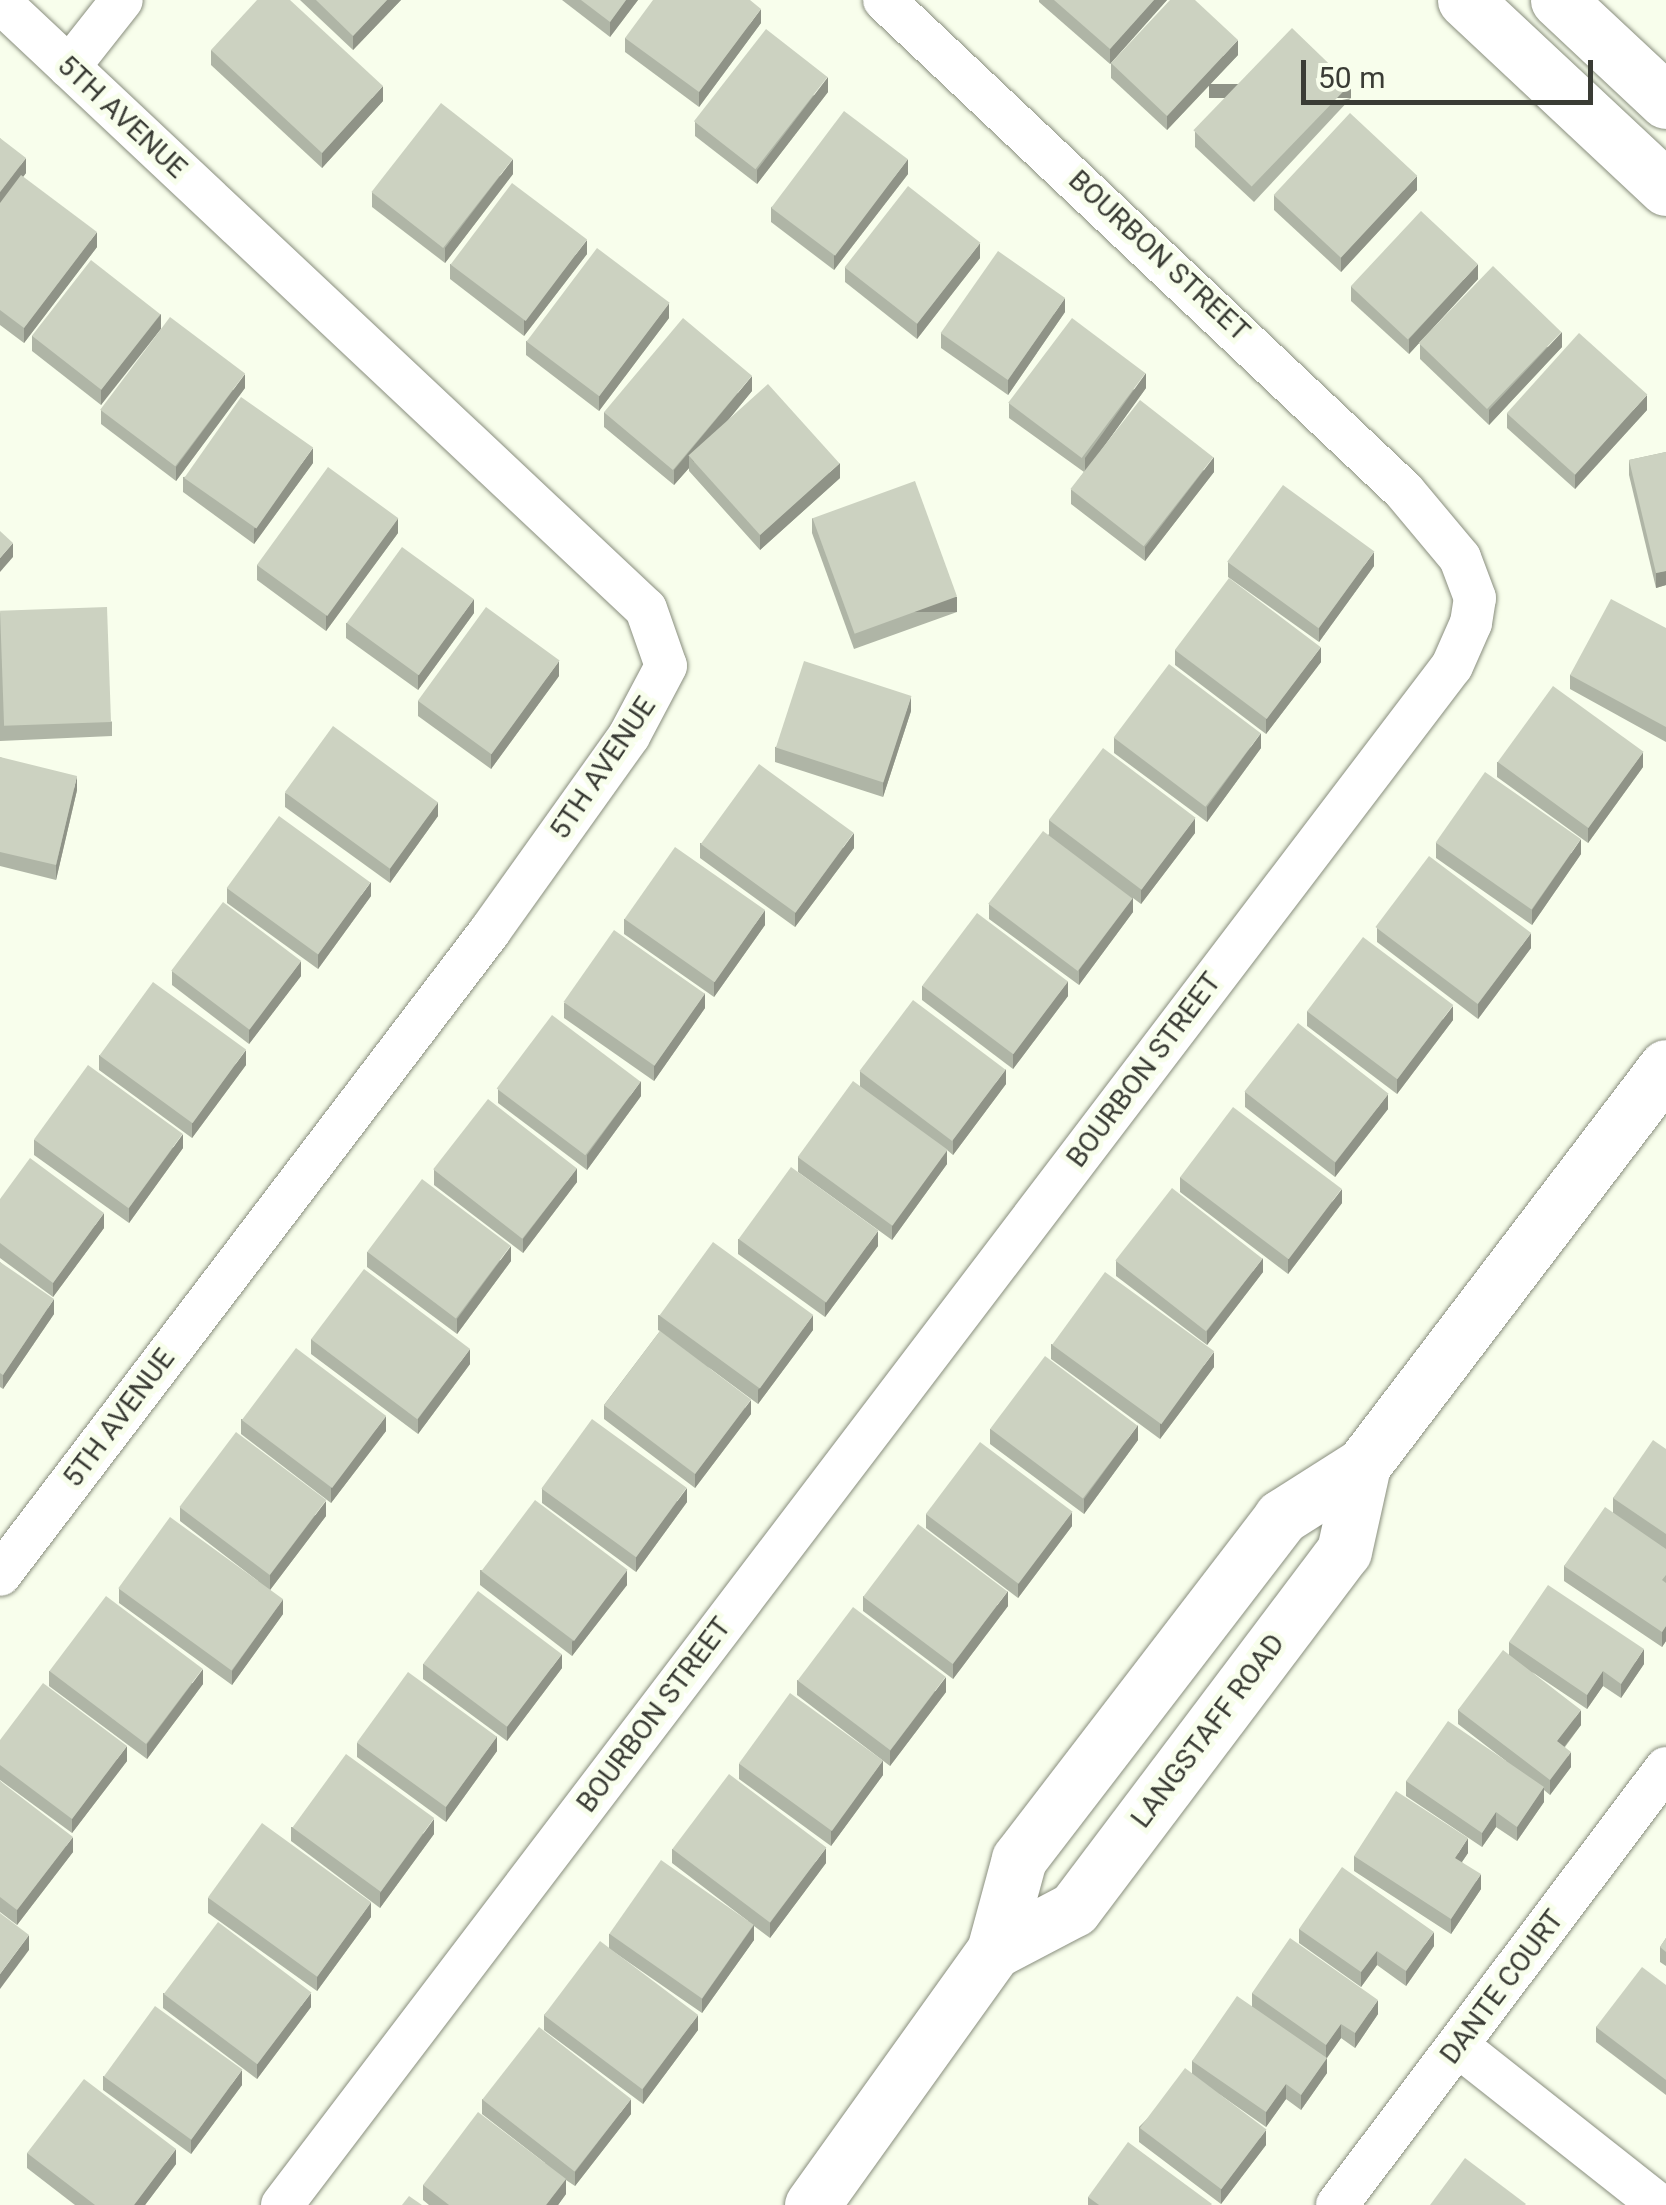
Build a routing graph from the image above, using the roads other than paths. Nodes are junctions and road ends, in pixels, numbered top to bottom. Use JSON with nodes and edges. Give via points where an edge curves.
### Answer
{"nodes":[{"id":1,"x":122,"y":0,"type":"edge"},
{"id":2,"x":884,"y":0,"type":"edge"},
{"id":3,"x":1464,"y":0,"type":"edge"},
{"id":4,"x":1558,"y":0,"type":"edge"},
{"id":5,"x":0,"y":2,"type":"edge"},
{"id":6,"x":69,"y":67,"type":"junction"},
{"id":7,"x":1666,"y":102,"type":"edge"},
{"id":8,"x":1666,"y":188,"type":"edge"},
{"id":9,"x":1666,"y":1067,"type":"edge"},
{"id":10,"x":1363,"y":1466,"type":"junction"},
{"id":11,"x":0,"y":1575,"type":"edge"},
{"id":12,"x":1666,"y":1768,"type":"edge"},
{"id":13,"x":994,"y":1951,"type":"junction"},
{"id":14,"x":1458,"y":2046,"type":"junction"},
{"id":15,"x":282,"y":2205,"type":"edge"},
{"id":16,"x":812,"y":2205,"type":"edge"},
{"id":17,"x":1337,"y":2205,"type":"edge"},
{"id":18,"x":1659,"y":2205,"type":"edge"}],
"edges":[{"from":1,"to":6,"type":"street"},
{"from":2,"to":15,"type":"street","name":"BOURBON STREET","via":[[1404,491],[1460,558],[1474,598],[1471,623],[1452,666]]},
{"from":3,"to":8,"type":"main road"},
{"from":4,"to":7,"type":"main road"},
{"from":5,"to":6,"type":"street","name":"5TH AVENUE"},
{"from":6,"to":11,"type":"street","name":"5TH AVENUE","via":[[646,609],[666,666],[629,736],[490,931]]},
{"from":9,"to":10,"type":"main road","name":"LANGSTAFF ROAD"},
{"from":10,"to":13,"type":"main road","name":"LANGSTAFF ROAD","via":[[1281,1516],[1019,1859]]},
{"from":10,"to":13,"type":"main road","name":"LANGSTAFF ROAD","via":[[1344,1551],[1074,1909]]},
{"from":12,"to":14,"type":"street","name":"DANTE COURT"},
{"from":13,"to":16,"type":"main road","name":"LANGSTAFF ROAD"},
{"from":14,"to":17,"type":"street","name":"DANTE COURT"},
{"from":14,"to":18,"type":"street"}]}
